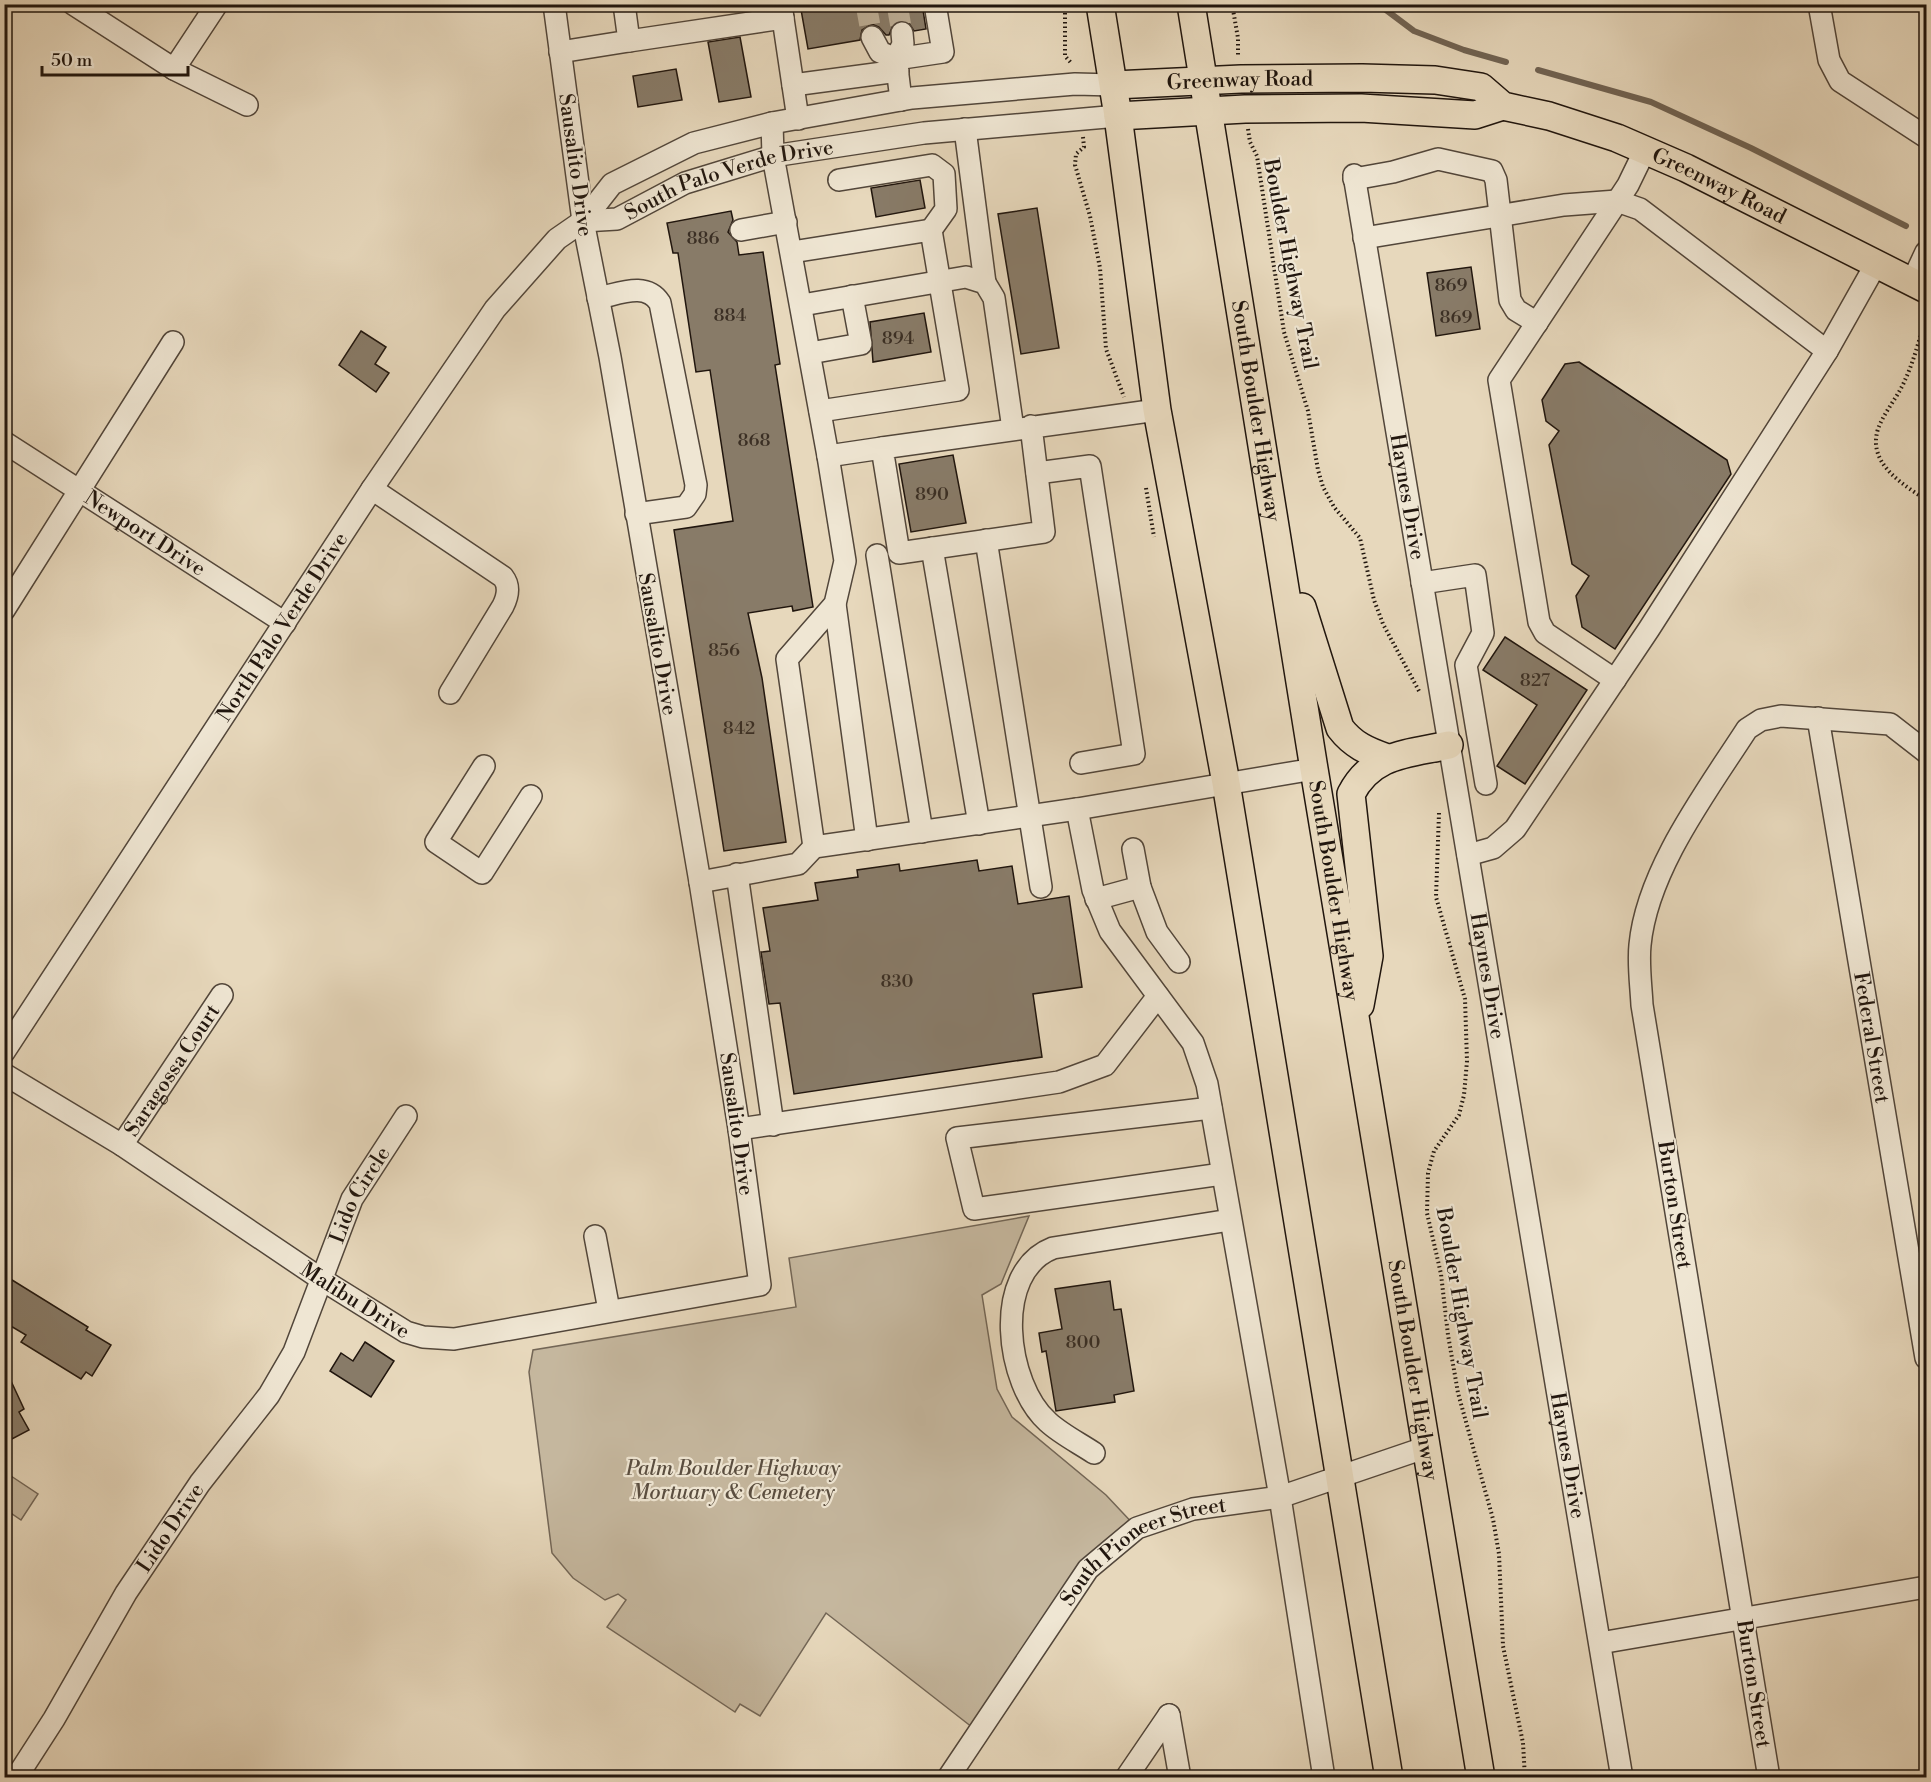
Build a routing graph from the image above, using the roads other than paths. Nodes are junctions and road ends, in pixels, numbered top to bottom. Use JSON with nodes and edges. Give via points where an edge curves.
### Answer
{"nodes":[{"id":1,"x":73,"y":4,"type":"edge"},
{"id":2,"x":217,"y":4,"type":"edge"},
{"id":3,"x":554,"y":4,"type":"edge"},
{"id":4,"x":624,"y":4,"type":"edge"},
{"id":5,"x":935,"y":4,"type":"edge"},
{"id":6,"x":1101,"y":4,"type":"edge"},
{"id":7,"x":1191,"y":4,"type":"edge"},
{"id":8,"x":1819,"y":4,"type":"edge"},
{"id":9,"x":782,"y":11,"type":"edge"},
{"id":10,"x":902,"y":33,"type":"tunnel mouth"},
{"id":11,"x":872,"y":38,"type":"tunnel mouth"},
{"id":12,"x":629,"y":41,"type":"junction"},
{"id":13,"x":560,"y":52,"type":"junction"},
{"id":14,"x":896,"y":65,"type":"junction"},
{"id":15,"x":174,"y":69,"type":"junction"},
{"id":16,"x":1204,"y":82,"type":"junction"},
{"id":17,"x":793,"y":85,"type":"junction"},
{"id":18,"x":1114,"y":85,"type":"junction"},
{"id":19,"x":901,"y":100,"type":"junction"},
{"id":20,"x":247,"y":105,"type":"dead end"},
{"id":21,"x":1503,"y":106,"type":"junction"},
{"id":22,"x":1209,"y":111,"type":"junction"},
{"id":23,"x":1118,"y":116,"type":"junction"},
{"id":24,"x":798,"y":119,"type":"junction"},
{"id":25,"x":772,"y":123,"type":"junction"},
{"id":26,"x":965,"y":129,"type":"junction"},
{"id":27,"x":1926,"y":137,"type":"edge"},
{"id":28,"x":1644,"y":150,"type":"junction"},
{"id":29,"x":773,"y":156,"type":"junction"},
{"id":30,"x":839,"y":180,"type":"dead end"},
{"id":31,"x":1617,"y":201,"type":"junction"},
{"id":32,"x":1499,"y":215,"type":"junction"},
{"id":33,"x":583,"y":221,"type":"junction"},
{"id":34,"x":786,"y":222,"type":"junction"},
{"id":35,"x":741,"y":230,"type":"dead end"},
{"id":36,"x":932,"y":230,"type":"junction"},
{"id":37,"x":1364,"y":238,"type":"junction"},
{"id":38,"x":792,"y":252,"type":"junction"},
{"id":39,"x":1926,"y":252,"type":"edge"},
{"id":40,"x":1876,"y":264,"type":"junction"},
{"id":41,"x":942,"y":282,"type":"junction"},
{"id":42,"x":985,"y":283,"type":"junction"},
{"id":43,"x":1919,"y":285,"type":"edge"},
{"id":44,"x":852,"y":296,"type":"junction"},
{"id":45,"x":598,"y":298,"type":"junction"},
{"id":46,"x":801,"y":305,"type":"junction"},
{"id":47,"x":1537,"y":323,"type":"junction"},
{"id":48,"x":173,"y":342,"type":"dead end"},
{"id":49,"x":1827,"y":351,"type":"junction"},
{"id":50,"x":810,"y":352,"type":"junction"},
{"id":51,"x":1157,"y":410,"type":"junction"},
{"id":52,"x":820,"y":411,"type":"junction"},
{"id":53,"x":1022,"y":428,"type":"junction"},
{"id":54,"x":4,"y":442,"type":"edge"},
{"id":55,"x":882,"y":448,"type":"junction"},
{"id":56,"x":828,"y":456,"type":"junction"},
{"id":57,"x":1037,"y":473,"type":"junction"},
{"id":58,"x":372,"y":489,"type":"junction"},
{"id":59,"x":78,"y":490,"type":"junction"},
{"id":60,"x":636,"y":514,"type":"junction"},
{"id":61,"x":986,"y":540,"type":"junction"},
{"id":62,"x":1278,"y":542,"type":"junction"},
{"id":63,"x":932,"y":548,"type":"junction"},
{"id":64,"x":899,"y":553,"type":"junction"},
{"id":65,"x":877,"y":555,"type":"junction"},
{"id":66,"x":845,"y":561,"type":"junction"},
{"id":67,"x":1422,"y":583,"type":"junction"},
{"id":68,"x":834,"y":604,"type":"junction"},
{"id":69,"x":4,"y":610,"type":"edge"},
{"id":70,"x":285,"y":623,"type":"junction"},
{"id":71,"x":1616,"y":680,"type":"junction"},
{"id":72,"x":450,"y":693,"type":"dead end"},
{"id":73,"x":1818,"y":718,"type":"junction"},
{"id":74,"x":1449,"y":745,"type":"junction"},
{"id":75,"x":1926,"y":752,"type":"edge"},
{"id":76,"x":1387,"y":758,"type":"junction"},
{"id":77,"x":1081,"y":763,"type":"dead end"},
{"id":78,"x":484,"y":766,"type":"dead end"},
{"id":79,"x":1314,"y":769,"type":"junction"},
{"id":80,"x":1226,"y":783,"type":"junction"},
{"id":81,"x":1486,"y":784,"type":"dead end"},
{"id":82,"x":531,"y":796,"type":"dead end"},
{"id":83,"x":1077,"y":809,"type":"junction"},
{"id":84,"x":1031,"y":816,"type":"junction"},
{"id":85,"x":979,"y":824,"type":"junction"},
{"id":86,"x":922,"y":832,"type":"junction"},
{"id":87,"x":867,"y":840,"type":"junction"},
{"id":88,"x":814,"y":847,"type":"junction"},
{"id":89,"x":1133,"y":849,"type":"dead end"},
{"id":90,"x":1468,"y":855,"type":"junction"},
{"id":91,"x":737,"y":874,"type":"junction"},
{"id":92,"x":700,"y":882,"type":"junction"},
{"id":93,"x":1041,"y":887,"type":"dead end"},
{"id":94,"x":1140,"y":887,"type":"junction"},
{"id":95,"x":1096,"y":899,"type":"junction"},
{"id":96,"x":1179,"y":962,"type":"dead end"},
{"id":97,"x":222,"y":995,"type":"dead end"},
{"id":98,"x":1158,"y":996,"type":"junction"},
{"id":99,"x":1357,"y":1025,"type":"junction"},
{"id":100,"x":4,"y":1052,"type":"edge"},
{"id":101,"x":4,"y":1074,"type":"edge"},
{"id":102,"x":1211,"y":1108,"type":"junction"},
{"id":103,"x":406,"y":1116,"type":"dead end"},
{"id":104,"x":773,"y":1125,"type":"junction"},
{"id":105,"x":740,"y":1129,"type":"junction"},
{"id":106,"x":123,"y":1145,"type":"junction"},
{"id":107,"x":1222,"y":1174,"type":"junction"},
{"id":108,"x":1230,"y":1220,"type":"junction"},
{"id":109,"x":595,"y":1236,"type":"dead end"},
{"id":110,"x":321,"y":1279,"type":"junction"},
{"id":111,"x":760,"y":1284,"type":"joint"},
{"id":112,"x":609,"y":1310,"type":"junction"},
{"id":113,"x":1926,"y":1358,"type":"edge"},
{"id":114,"x":1427,"y":1447,"type":"junction"},
{"id":115,"x":1094,"y":1453,"type":"dead end"},
{"id":116,"x":1340,"y":1477,"type":"junction"},
{"id":117,"x":1280,"y":1497,"type":"junction"},
{"id":118,"x":1926,"y":1587,"type":"edge"},
{"id":119,"x":1744,"y":1618,"type":"junction"},
{"id":120,"x":1600,"y":1643,"type":"junction"},
{"id":121,"x":16,"y":1778,"type":"edge"},
{"id":122,"x":948,"y":1778,"type":"edge"},
{"id":123,"x":1126,"y":1778,"type":"edge"},
{"id":124,"x":1180,"y":1778,"type":"edge"},
{"id":125,"x":1324,"y":1778,"type":"edge"},
{"id":126,"x":1389,"y":1778,"type":"edge"},
{"id":127,"x":1481,"y":1778,"type":"edge"},
{"id":128,"x":1622,"y":1778,"type":"edge"},
{"id":129,"x":1769,"y":1778,"type":"edge"}],
"edges":[{"from":1,"to":15,"type":"street"},
{"from":2,"to":15,"type":"street"},
{"from":3,"to":13,"type":"street","name":"Sausalito Drive"},
{"from":4,"to":12,"type":"street"},
{"from":5,"to":14,"type":"street","via":[[943,52]]},
{"from":6,"to":18,"type":"main road"},
{"from":7,"to":16,"type":"main road","name":"South Boulder Highway"},
{"from":8,"to":27,"type":"street","via":[[1829,60],[1840,81]]},
{"from":9,"to":12,"type":"street"},
{"from":9,"to":17,"type":"street"},
{"from":10,"to":14,"type":"street","via":[[903,44]]},
{"from":11,"to":14,"type":"street","via":[[880,52]]},
{"from":12,"to":13,"type":"street"},
{"from":13,"to":33,"type":"street","name":"Sausalito Drive"},
{"from":14,"to":17,"type":"street"},
{"from":14,"to":19,"type":"street"},
{"from":15,"to":20,"type":"street"},
{"from":16,"to":18,"type":"main road","name":"Greenway Road"},
{"from":16,"to":21,"type":"main road","name":"Greenway Road","via":[[1436,80],[1481,87]]},
{"from":16,"to":22,"type":"main road","name":"South Boulder Highway"},
{"from":17,"to":24,"type":"street"},
{"from":18,"to":19,"type":"street","name":"South Palo Verde Drive","via":[[1075,84]]},
{"from":18,"to":23,"type":"main road"},
{"from":19,"to":24,"type":"street","name":"South Palo Verde Drive"},
{"from":21,"to":22,"type":"main road","name":"Greenway Road","via":[[1475,115],[1361,108]]},
{"from":21,"to":28,"type":"main road","name":"Greenway Road","via":[[1549,116]]},
{"from":22,"to":23,"type":"main road","name":"Greenway Road"},
{"from":22,"to":62,"type":"main road","name":"South Boulder Highway"},
{"from":23,"to":26,"type":"street","name":"South Palo Verde Drive"},
{"from":23,"to":51,"type":"main road"},
{"from":24,"to":25,"type":"street","name":"South Palo Verde Drive"},
{"from":25,"to":29,"type":"street"},
{"from":25,"to":33,"type":"street","name":"South Palo Verde Drive","via":[[694,142],[612,184]]},
{"from":26,"to":29,"type":"street","name":"South Palo Verde Drive"},
{"from":26,"to":42,"type":"street"},
{"from":28,"to":31,"type":"street"},
{"from":28,"to":40,"type":"main road","name":"Greenway Road"},
{"from":29,"to":33,"type":"street","name":"South Palo Verde Drive","via":[[685,183],[617,219]]},
{"from":29,"to":34,"type":"street"},
{"from":30,"to":36,"type":"street","via":[[932,165],[944,174],[946,209]]},
{"from":31,"to":32,"type":"street"},
{"from":31,"to":47,"type":"street"},
{"from":31,"to":49,"type":"street","via":[[1640,209]]},
{"from":32,"to":37,"type":"street"},
{"from":32,"to":37,"type":"street","name":"Haynes Drive","via":[[1495,175],[1486,168],[1438,159],[1393,172],[1354,177]]},
{"from":32,"to":47,"type":"street","via":[[1510,300],[1516,310]]},
{"from":33,"to":45,"type":"street","name":"Sausalito Drive"},
{"from":33,"to":58,"type":"street","name":"North Palo Verde Drive","via":[[557,239],[495,309]]},
{"from":34,"to":35,"type":"street"},
{"from":34,"to":38,"type":"street"},
{"from":36,"to":38,"type":"street"},
{"from":36,"to":41,"type":"street"},
{"from":37,"to":67,"type":"street","name":"Haynes Drive"},
{"from":38,"to":46,"type":"street"},
{"from":39,"to":43,"type":"street"},
{"from":40,"to":43,"type":"main road","name":"Greenway Road"},
{"from":40,"to":49,"type":"street"},
{"from":41,"to":42,"type":"street","via":[[966,278]]},
{"from":41,"to":44,"type":"street"},
{"from":41,"to":52,"type":"street","via":[[958,390]]},
{"from":42,"to":53,"type":"street","via":[[994,298]]},
{"from":44,"to":46,"type":"street"},
{"from":44,"to":50,"type":"street","via":[[861,344]]},
{"from":45,"to":60,"type":"street","name":"Sausalito Drive"},
{"from":45,"to":60,"type":"street","via":[[643,289],[660,303],[696,485],[692,502],[686,507]]},
{"from":46,"to":50,"type":"street"},
{"from":47,"to":71,"type":"street","via":[[1499,380],[1539,622],[1545,633]]},
{"from":48,"to":59,"type":"street"},
{"from":49,"to":71,"type":"street"},
{"from":50,"to":52,"type":"street"},
{"from":51,"to":53,"type":"street"},
{"from":51,"to":80,"type":"main road"},
{"from":52,"to":56,"type":"street"},
{"from":53,"to":55,"type":"street"},
{"from":53,"to":57,"type":"street"},
{"from":54,"to":59,"type":"street","name":"Newport Drive"},
{"from":55,"to":56,"type":"street"},
{"from":55,"to":64,"type":"street"},
{"from":56,"to":66,"type":"street"},
{"from":57,"to":61,"type":"street","via":[[1044,532]]},
{"from":57,"to":77,"type":"street","via":[[1090,466],[1133,743],[1134,754]]},
{"from":58,"to":70,"type":"street","name":"North Palo Verde Drive"},
{"from":58,"to":72,"type":"street","via":[[507,582],[503,606]]},
{"from":59,"to":69,"type":"street"},
{"from":59,"to":70,"type":"street","name":"Newport Drive"},
{"from":60,"to":92,"type":"street","name":"Sausalito Drive"},
{"from":61,"to":63,"type":"street"},
{"from":61,"to":84,"type":"street"},
{"from":62,"to":76,"type":"main road","via":[[1340,728],[1350,741]]},
{"from":62,"to":79,"type":"main road","name":"South Boulder Highway"},
{"from":63,"to":64,"type":"street"},
{"from":63,"to":85,"type":"street"},
{"from":64,"to":65,"type":"street"},
{"from":65,"to":66,"type":"street"},
{"from":65,"to":86,"type":"street"},
{"from":66,"to":68,"type":"street"},
{"from":67,"to":74,"type":"street","name":"Haynes Drive"},
{"from":67,"to":81,"type":"street","via":[[1475,575],[1483,633],[1466,665]]},
{"from":68,"to":87,"type":"street"},
{"from":68,"to":88,"type":"street","via":[[787,659]]},
{"from":70,"to":100,"type":"street","name":"North Palo Verde Drive"},
{"from":71,"to":90,"type":"street","via":[[1515,829],[1493,848]]},
{"from":73,"to":75,"type":"street","name":"Burton Street","via":[[1890,724]]},
{"from":73,"to":113,"type":"street","name":"Federal Street"},
{"from":73,"to":119,"type":"street","name":"Burton Street","via":[[1781,716],[1761,720],[1747,729],[1674,842],[1645,916],[1640,946],[1642,1005]]},
{"from":74,"to":76,"type":"main road"},
{"from":74,"to":90,"type":"street","name":"Haynes Drive"},
{"from":76,"to":99,"type":"main road","via":[[1359,779],[1351,794],[1369,956]]},
{"from":78,"to":82,"type":"street","via":[[436,842],[482,873]]},
{"from":79,"to":80,"type":"street"},
{"from":79,"to":99,"type":"main road","name":"South Boulder Highway"},
{"from":80,"to":83,"type":"street"},
{"from":80,"to":116,"type":"main road"},
{"from":83,"to":84,"type":"street"},
{"from":83,"to":95,"type":"street"},
{"from":84,"to":85,"type":"street"},
{"from":84,"to":93,"type":"street"},
{"from":85,"to":86,"type":"street"},
{"from":86,"to":87,"type":"street"},
{"from":87,"to":88,"type":"street"},
{"from":88,"to":91,"type":"street","via":[[798,864]]},
{"from":89,"to":94,"type":"street"},
{"from":90,"to":120,"type":"street","name":"Haynes Drive"},
{"from":91,"to":92,"type":"street"},
{"from":91,"to":104,"type":"street"},
{"from":92,"to":105,"type":"street","name":"Sausalito Drive"},
{"from":94,"to":95,"type":"street"},
{"from":94,"to":96,"type":"street","via":[[1157,932]]},
{"from":95,"to":98,"type":"street","via":[[1110,932]]},
{"from":97,"to":106,"type":"street","name":"Saragossa Court"},
{"from":98,"to":102,"type":"street","via":[[1193,1043]]},
{"from":98,"to":104,"type":"street","via":[[1105,1065],[1059,1082]]},
{"from":99,"to":114,"type":"main road","name":"South Boulder Highway"},
{"from":101,"to":106,"type":"street","name":"Malibu Drive"},
{"from":102,"to":107,"type":"street"},
{"from":102,"to":107,"type":"street","via":[[957,1138],[974,1209]]},
{"from":103,"to":110,"type":"street","name":"Lido Circle","via":[[352,1199]]},
{"from":104,"to":105,"type":"street"},
{"from":105,"to":111,"type":"street","name":"Sausalito Drive"},
{"from":106,"to":110,"type":"street","name":"Malibu Drive"},
{"from":107,"to":108,"type":"street"},
{"from":108,"to":115,"type":"street","via":[[1053,1248],[1031,1260],[1022,1272],[1012,1302],[1012,1341],[1030,1399],[1047,1422]]},
{"from":108,"to":117,"type":"street"},
{"from":109,"to":112,"type":"street"},
{"from":110,"to":112,"type":"street","name":"Malibu Drive","via":[[406,1332],[423,1337],[454,1339]]},
{"from":110,"to":121,"type":"street","name":"Lido Drive","via":[[294,1352],[269,1395],[200,1483],[126,1593]]},
{"from":111,"to":112,"type":"street","name":"Malibu Drive"},
{"from":114,"to":116,"type":"street","name":"South Pioneer Street"},
{"from":114,"to":127,"type":"main road","name":"South Boulder Highway"},
{"from":116,"to":117,"type":"street","name":"South Pioneer Street"},
{"from":116,"to":126,"type":"main road"},
{"from":117,"to":122,"type":"street","name":"South Pioneer Street","via":[[1193,1509],[1137,1528],[1096,1562],[1056,1614]]},
{"from":117,"to":125,"type":"street"},
{"from":118,"to":119,"type":"street"},
{"from":119,"to":120,"type":"street"},
{"from":119,"to":129,"type":"street","name":"Burton Street"},
{"from":120,"to":128,"type":"street","name":"Haynes Drive"},
{"from":123,"to":124,"type":"street","via":[[1169,1715]]}]}
